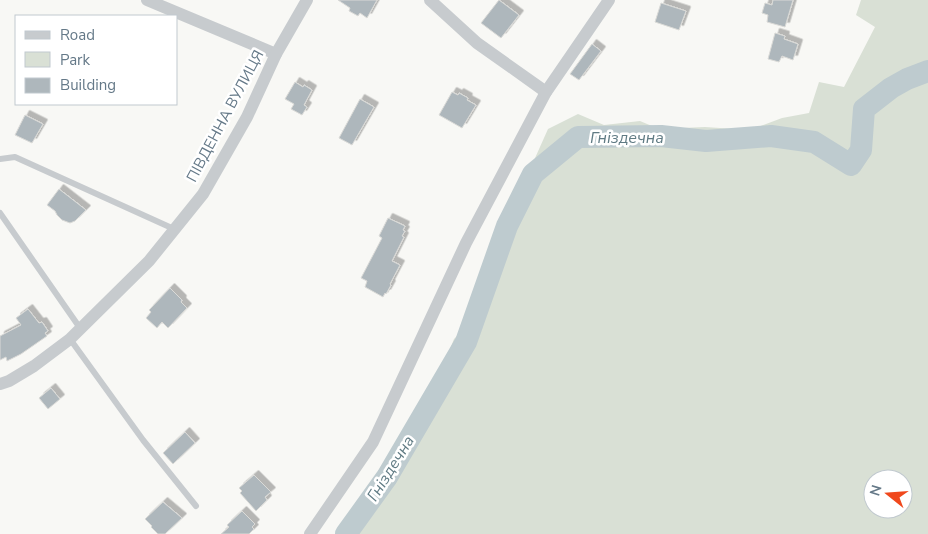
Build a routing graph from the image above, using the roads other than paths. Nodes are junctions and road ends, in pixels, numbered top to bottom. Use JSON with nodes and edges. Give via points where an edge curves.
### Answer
{"nodes":[{"id":1,"x":147,"y":0,"type":"edge"},
{"id":2,"x":307,"y":0,"type":"edge"},
{"id":3,"x":430,"y":0,"type":"edge"},
{"id":4,"x":609,"y":0,"type":"edge"},
{"id":5,"x":276,"y":54,"type":"junction"},
{"id":6,"x":546,"y":92,"type":"junction"},
{"id":7,"x":0,"y":159,"type":"edge"},
{"id":8,"x":0,"y":213,"type":"edge"},
{"id":9,"x":174,"y":229,"type":"junction"},
{"id":10,"x":80,"y":328,"type":"junction"},
{"id":11,"x":70,"y":339,"type":"junction"},
{"id":12,"x":0,"y":384,"type":"edge"},
{"id":13,"x":196,"y":506,"type":"dead end"},
{"id":14,"x":310,"y":534,"type":"edge"}],
"edges":[{"from":1,"to":5,"type":"street"},
{"from":2,"to":5,"type":"street","name":"ПІВДЕННА ВУЛИЦЯ"},
{"from":3,"to":6,"type":"street","via":[[477,43]]},
{"from":4,"to":6,"type":"street"},
{"from":5,"to":9,"type":"street","name":"ПІВДЕННА ВУЛИЦЯ","via":[[247,117],[203,194]]},
{"from":6,"to":14,"type":"street","via":[[466,243],[373,442]]},
{"from":7,"to":9,"type":"lane","via":[[15,157]]},
{"from":8,"to":10,"type":"lane"},
{"from":9,"to":10,"type":"street","name":"ПІВДЕННА ВУЛИЦЯ","via":[[149,261]]},
{"from":10,"to":11,"type":"street","name":"ПІВДЕННА ВУЛИЦЯ"},
{"from":11,"to":12,"type":"street","name":"ПІВДЕННА ВУЛИЦЯ","via":[[34,366]]},
{"from":11,"to":13,"type":"lane"}]}
